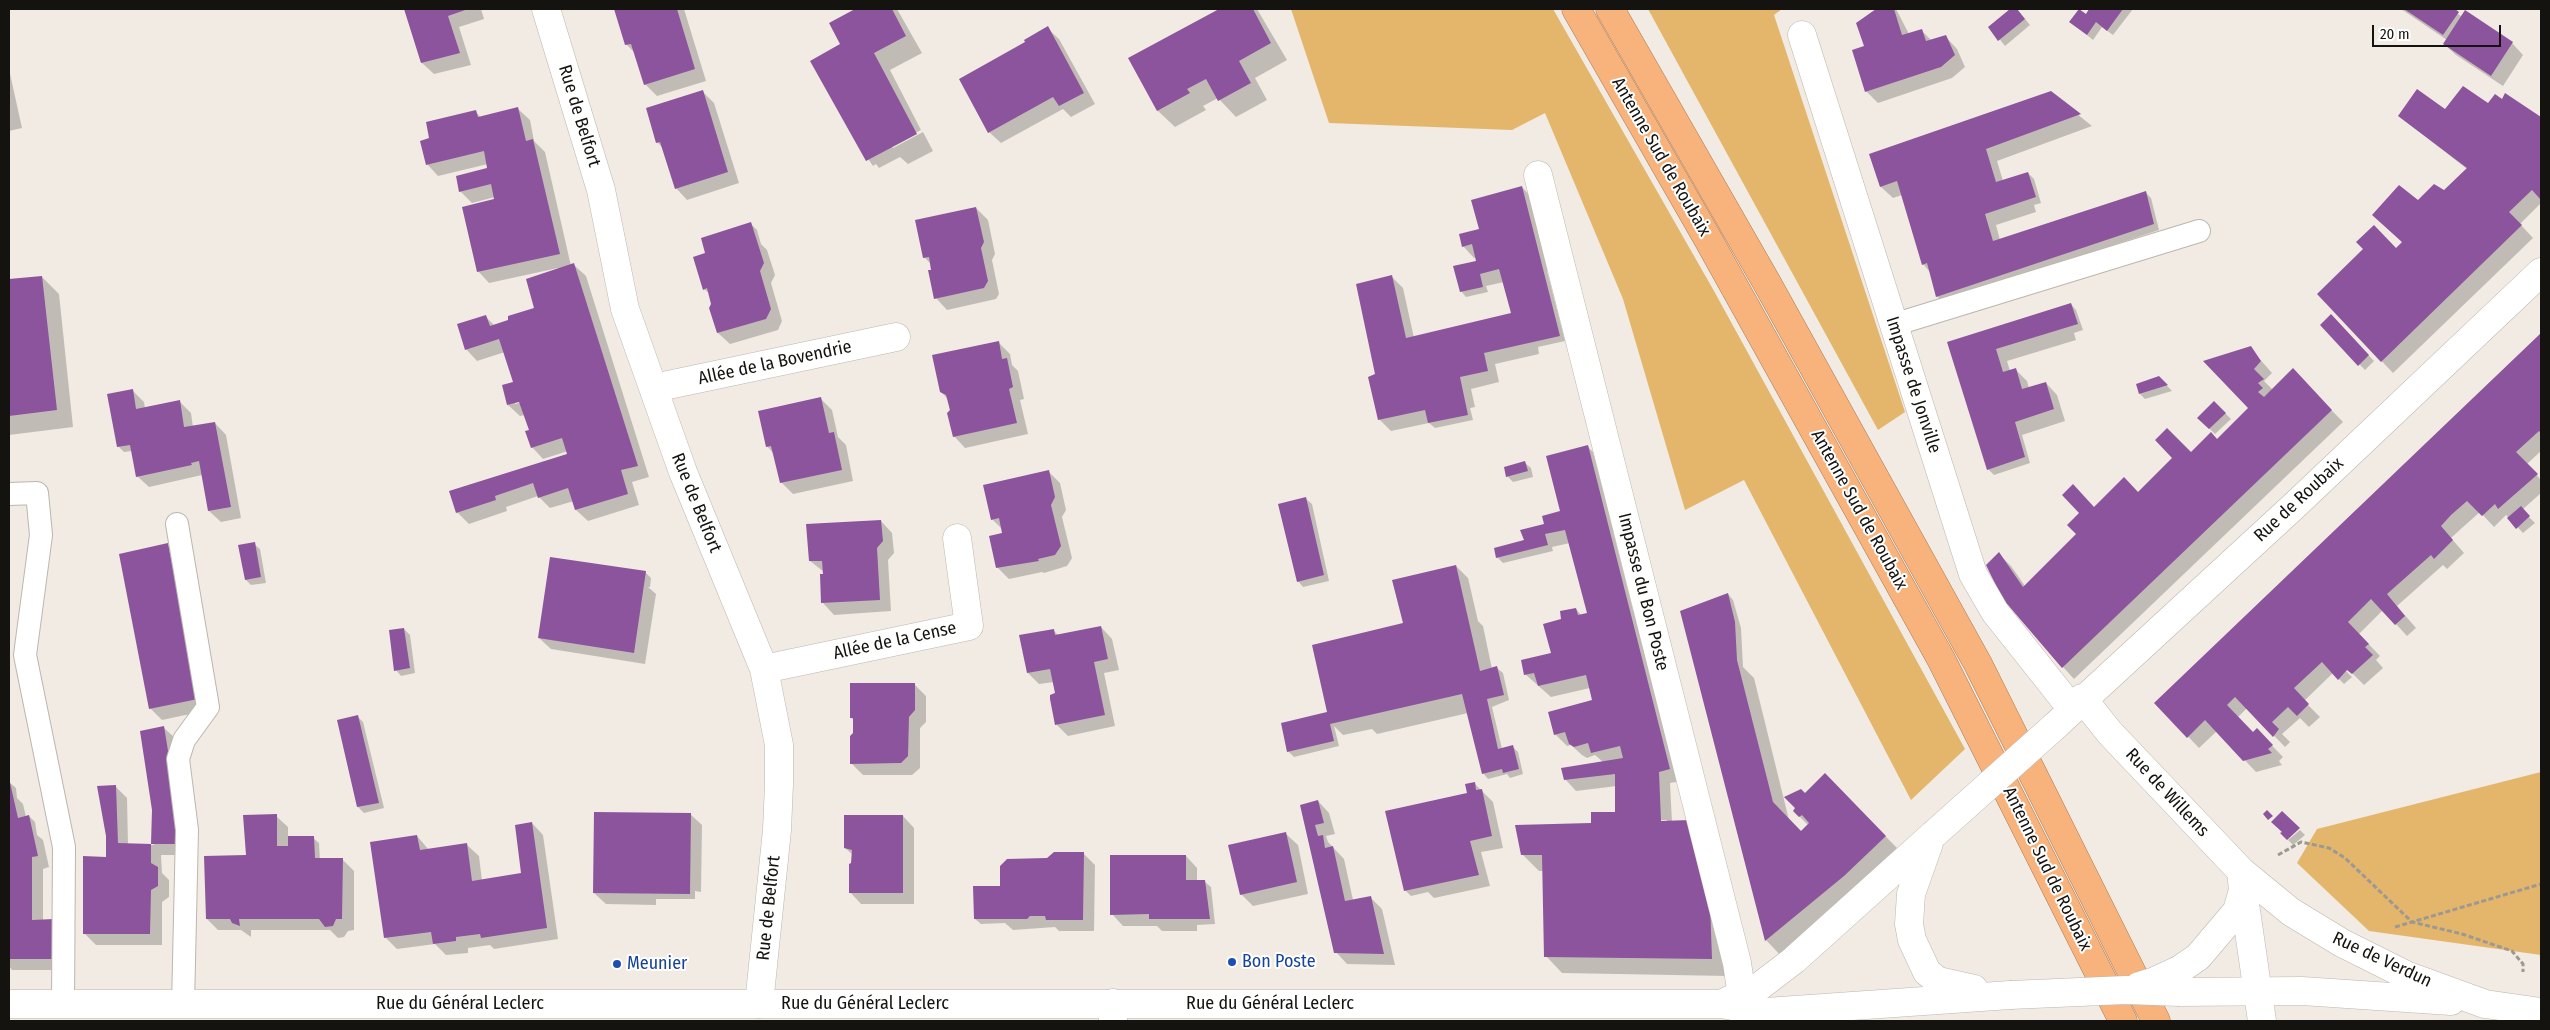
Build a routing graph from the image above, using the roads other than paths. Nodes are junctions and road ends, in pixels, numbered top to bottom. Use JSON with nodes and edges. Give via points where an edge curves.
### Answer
{"nodes":[{"id":1,"x":546,"y":9,"type":"edge"},
{"id":2,"x":1576,"y":9,"type":"edge"},
{"id":3,"x":1610,"y":9,"type":"edge"},
{"id":4,"x":1802,"y":36,"type":"dead end"},
{"id":5,"x":1538,"y":175,"type":"dead end"},
{"id":6,"x":2199,"y":230,"type":"dead end"},
{"id":7,"x":2541,"y":272,"type":"edge"},
{"id":8,"x":1893,"y":325,"type":"junction"},
{"id":9,"x":896,"y":337,"type":"dead end"},
{"id":10,"x":654,"y":388,"type":"junction"},
{"id":11,"x":9,"y":494,"type":"edge"},
{"id":12,"x":177,"y":524,"type":"dead end"},
{"id":13,"x":957,"y":538,"type":"dead end"},
{"id":14,"x":764,"y":669,"type":"junction"},
{"id":15,"x":2070,"y":711,"type":"junction"},
{"id":16,"x":1933,"y":835,"type":"junction"},
{"id":17,"x":2242,"y":881,"type":"junction"},
{"id":18,"x":2180,"y":981,"type":"junction"},
{"id":19,"x":2258,"y":991,"type":"junction"},
{"id":20,"x":2010,"y":995,"type":"junction"},
{"id":21,"x":1736,"y":1002,"type":"junction"},
{"id":22,"x":9,"y":1004,"type":"edge"},
{"id":23,"x":63,"y":1004,"type":"junction"},
{"id":24,"x":759,"y":1004,"type":"junction"},
{"id":25,"x":2485,"y":1004,"type":"junction"},
{"id":26,"x":183,"y":1005,"type":"junction"},
{"id":27,"x":1113,"y":1012,"type":"edge"},
{"id":28,"x":2541,"y":1012,"type":"edge"},
{"id":29,"x":544,"y":1013,"type":"edge"},
{"id":30,"x":2122,"y":1021,"type":"edge"},
{"id":31,"x":2156,"y":1021,"type":"edge"},
{"id":32,"x":2262,"y":1021,"type":"edge"}],
"edges":[{"from":1,"to":10,"type":"main road","name":"Rue de Belfort","via":[[601,190],[625,309]]},
{"from":2,"to":30,"type":"highway","name":"Antenne Sud de Roubaix","via":[[1941,659]]},
{"from":3,"to":31,"type":"highway","name":"Antenne Sud de Roubaix","via":[[1767,283],[1978,664]]},
{"from":4,"to":8,"type":"main road","name":"Impasse de Jonville"},
{"from":5,"to":21,"type":"main road","name":"Impasse du Bon Poste","via":[[1734,953]]},
{"from":6,"to":8,"type":"lane"},
{"from":7,"to":15,"type":"main road","name":"Rue de Roubaix","via":[[2295,505]]},
{"from":8,"to":15,"type":"main road","name":"Impasse de Jonville","via":[[1973,574],[2001,620]]},
{"from":9,"to":10,"type":"main road","name":"Allée de la Bovendrie"},
{"from":10,"to":14,"type":"main road","name":"Rue de Belfort","via":[[682,472]]},
{"from":11,"to":23,"type":"lane","via":[[37,494],[41,535],[25,656],[64,846]]},
{"from":12,"to":26,"type":"lane","via":[[208,707],[184,740],[178,759],[187,830]]},
{"from":13,"to":14,"type":"main road","name":"Allée de la Cense","via":[[969,626]]},
{"from":14,"to":24,"type":"main road","name":"Rue de Belfort","via":[[779,745],[779,784]]},
{"from":15,"to":16,"type":"main road","name":"Rue de Roubaix","bridge":true},
{"from":15,"to":17,"type":"main road","name":"Rue de Willems","via":[[2110,733]]},
{"from":16,"to":20,"type":"main road","via":[[1915,878],[1909,907],[1909,924],[1919,958],[1927,972],[1938,981]]},
{"from":16,"to":21,"type":"main road","name":"Rue de Roubaix","via":[[1794,960]]},
{"from":17,"to":18,"type":"main road","via":[[2237,911]]},
{"from":17,"to":19,"type":"main road"},
{"from":17,"to":25,"type":"main road","name":"Rue de Verdun","via":[[2342,943],[2408,976]]},
{"from":18,"to":19,"type":"main road"},
{"from":18,"to":20,"type":"main road","bridge":true,"via":[[2155,981],[2126,990]]},
{"from":19,"to":25,"type":"main road"},
{"from":19,"to":32,"type":"main road"},
{"from":20,"to":21,"type":"main road","name":"Rue du Général Leclerc","via":[[1766,1012]]},
{"from":21,"to":27,"type":"main road","name":"Rue du Général Leclerc"},
{"from":22,"to":23,"type":"main road","name":"Rue du Général Leclerc"},
{"from":23,"to":26,"type":"main road","name":"Rue du Général Leclerc"},
{"from":24,"to":27,"type":"main road","name":"Rue du Général Leclerc"},
{"from":24,"to":29,"type":"main road","name":"Rue du Général Leclerc"},
{"from":25,"to":28,"type":"main road","name":"Rue de Verdun"},
{"from":26,"to":29,"type":"main road","name":"Rue du Général Leclerc"}]}
